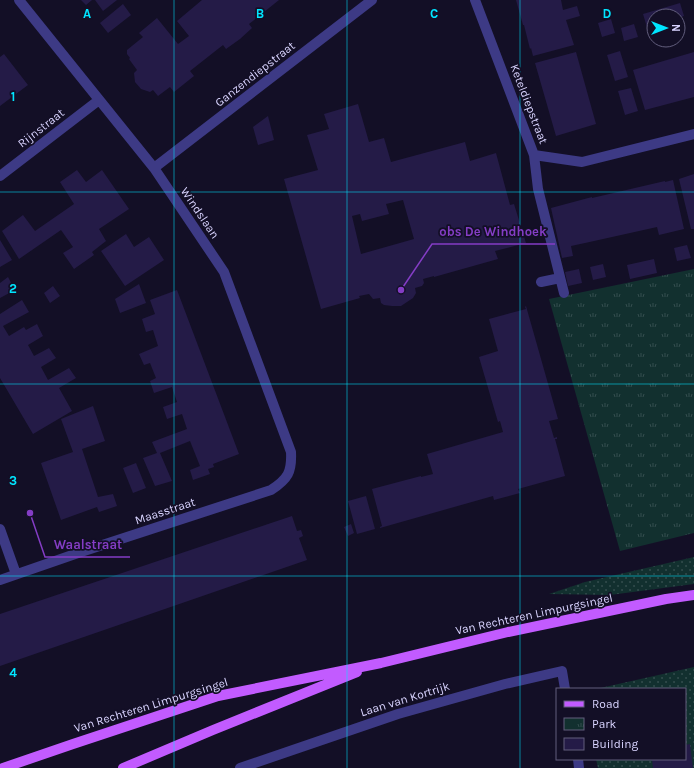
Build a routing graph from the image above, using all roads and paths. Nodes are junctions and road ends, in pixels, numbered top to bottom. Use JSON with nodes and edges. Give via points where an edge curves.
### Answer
{"nodes":[{"id":1,"x":19,"y":0,"type":"edge"},
{"id":2,"x":372,"y":0,"type":"edge"},
{"id":3,"x":475,"y":0,"type":"edge"},
{"id":4,"x":99,"y":100,"type":"junction"},
{"id":5,"x":694,"y":134,"type":"edge"},
{"id":6,"x":534,"y":155,"type":"junction"},
{"id":7,"x":154,"y":168,"type":"junction"},
{"id":8,"x":0,"y":176,"type":"edge"},
{"id":9,"x":560,"y":278,"type":"junction"},
{"id":10,"x":541,"y":282,"type":"dead end"},
{"id":11,"x":564,"y":293,"type":"dead end"},
{"id":12,"x":288,"y":476,"type":"joint"},
{"id":13,"x":0,"y":529,"type":"edge"},
{"id":14,"x":16,"y":574,"type":"junction"},
{"id":15,"x":0,"y":580,"type":"edge"},
{"id":16,"x":694,"y":595,"type":"edge"},
{"id":17,"x":381,"y":662,"type":"junction"},
{"id":18,"x":565,"y":688,"type":"edge"},
{"id":19,"x":3,"y":768,"type":"edge"},
{"id":20,"x":123,"y":768,"type":"edge"},
{"id":21,"x":240,"y":768,"type":"edge"}],
"edges":[{"from":1,"to":4,"type":"street","name":"Windslaan"},
{"from":2,"to":7,"type":"street","name":"Ganzendiepstraat"},
{"from":3,"to":6,"type":"street","name":"Keteldiepstraat"},
{"from":4,"to":7,"type":"street","name":"Windslaan"},
{"from":4,"to":8,"type":"street","name":"Rijnstraat"},
{"from":5,"to":6,"type":"street","name":"Keteldiepstraat","via":[[582,162]]},
{"from":6,"to":9,"type":"street","via":[[538,189]]},
{"from":7,"to":12,"type":"street","name":"Windslaan","via":[[224,272],[291,452]]},
{"from":9,"to":10,"type":"street"},
{"from":9,"to":11,"type":"street"},
{"from":12,"to":14,"type":"street","name":"Maasstraat","via":[[271,490]]},
{"from":13,"to":14,"type":"street"},
{"from":14,"to":15,"type":"street","name":"Maasstraat"},
{"from":16,"to":17,"type":"main road","name":"Van Rechteren Limpurgsingel","via":[[508,632]]},
{"from":17,"to":19,"type":"main road","name":"Van Rechteren Limpurgsingel","via":[[218,696]]},
{"from":17,"to":20,"type":"main road","name":"Van Rechteren Limpurgsingel"},
{"from":18,"to":21,"type":"street","name":"Laan van Kortrijk","via":[[562,671],[505,684],[398,714]]}]}
